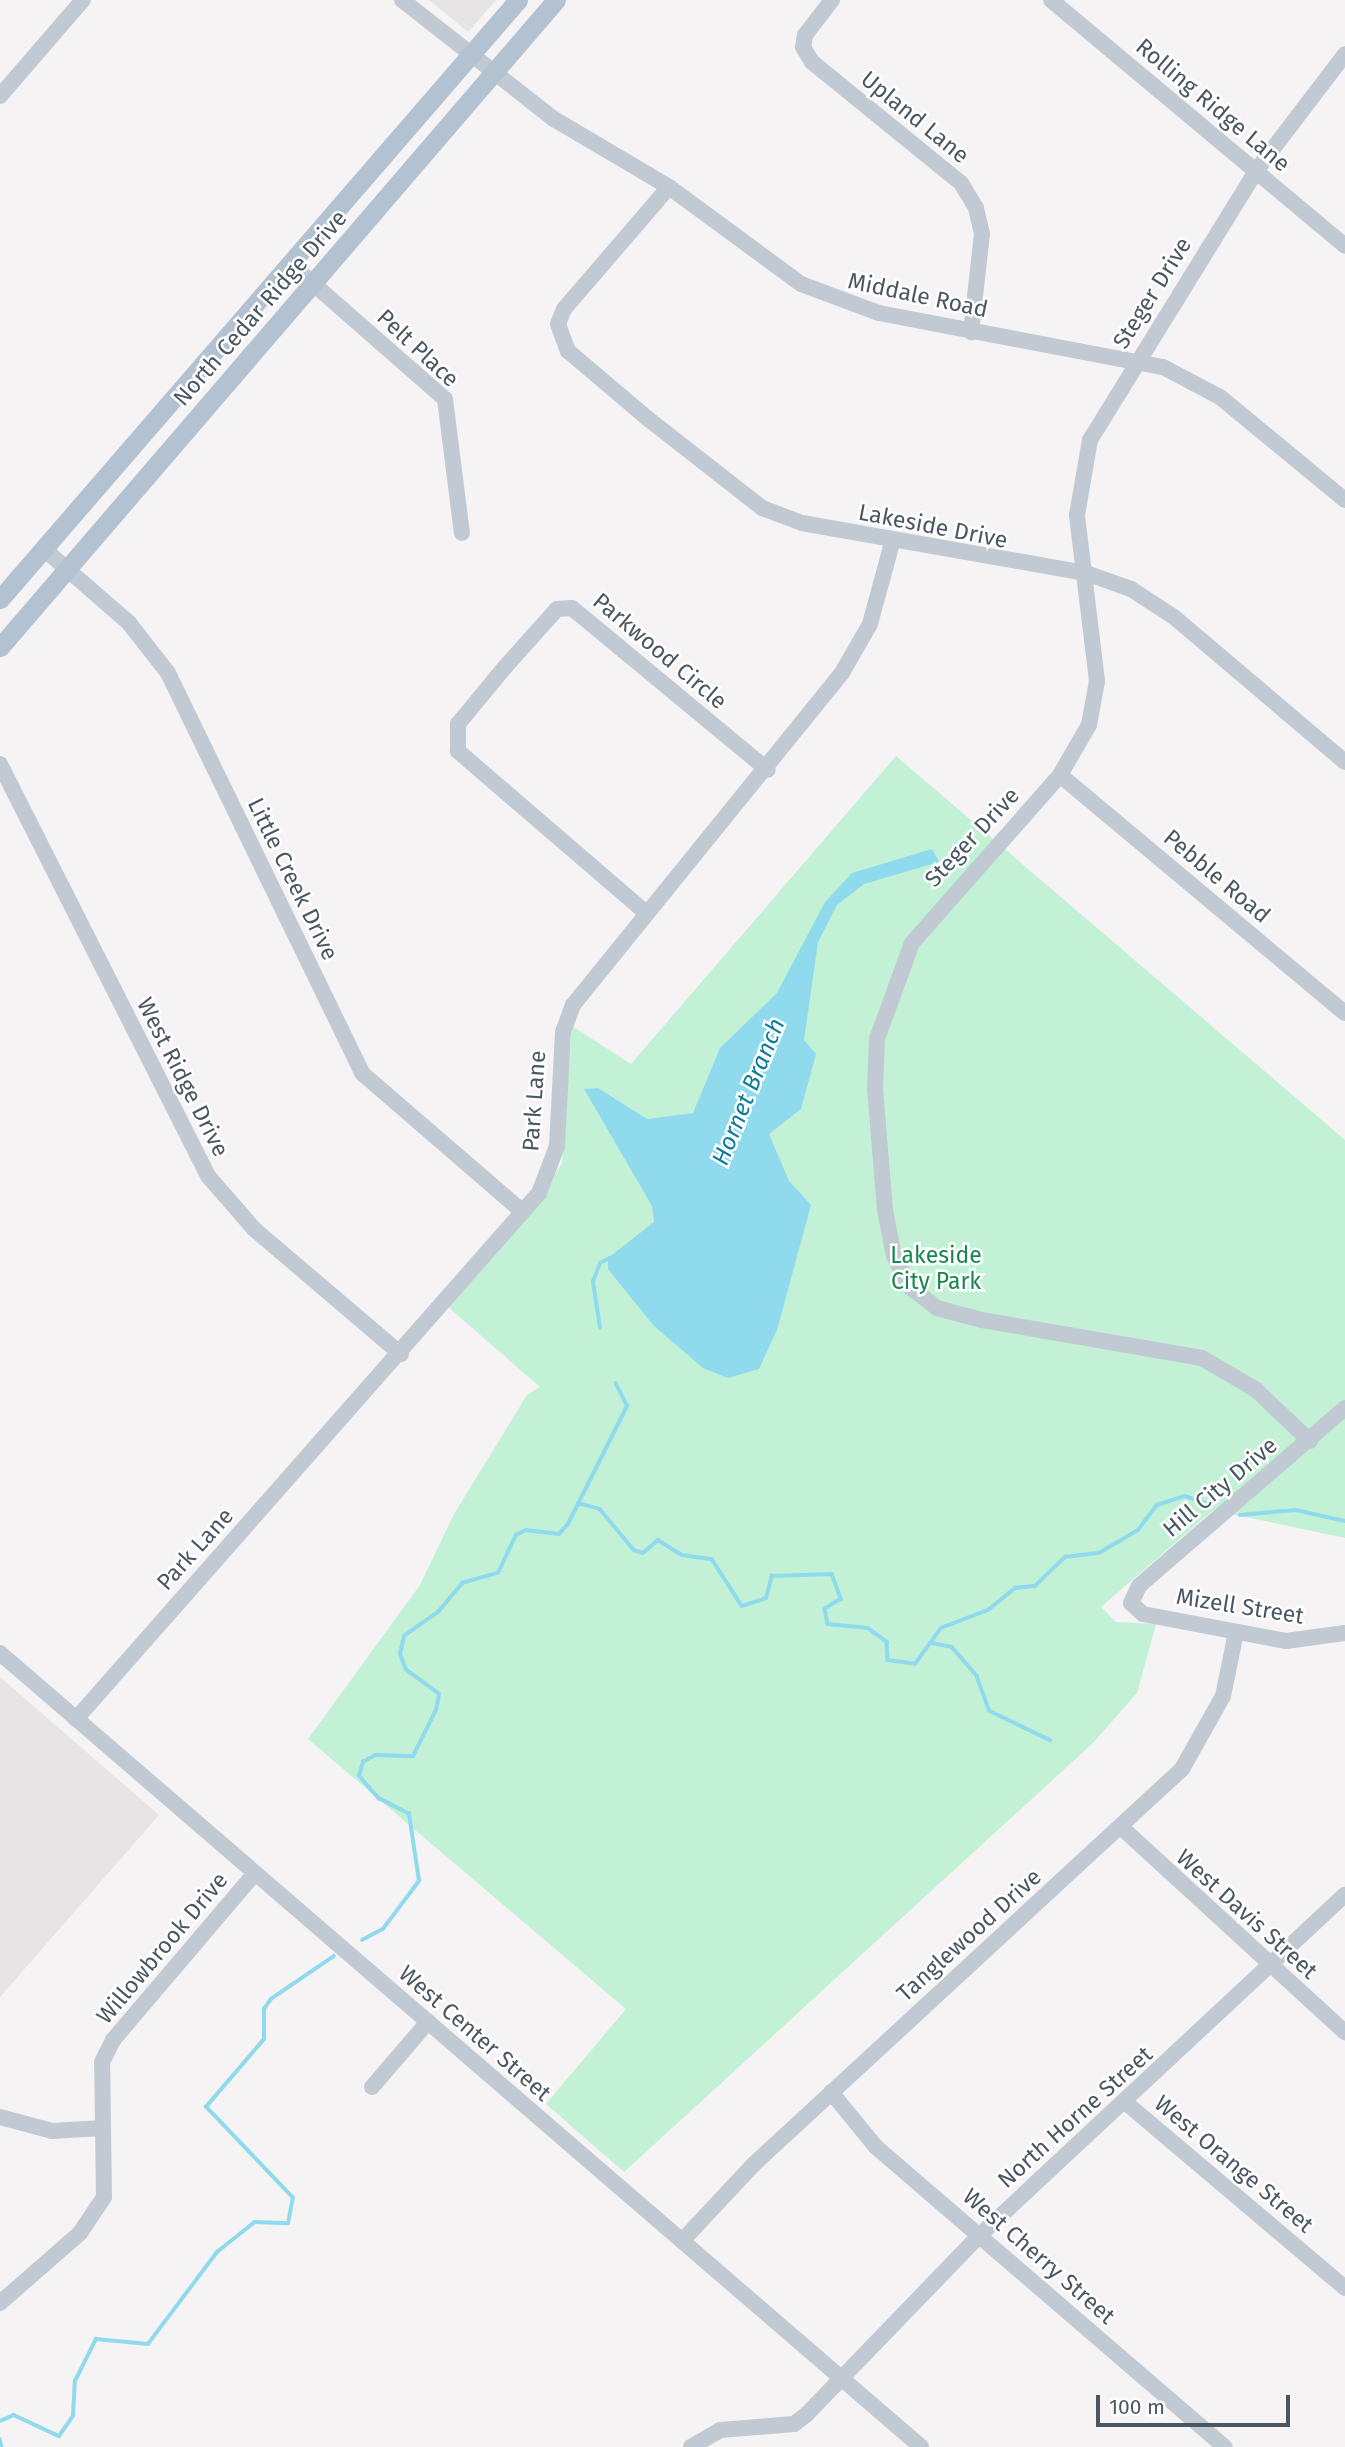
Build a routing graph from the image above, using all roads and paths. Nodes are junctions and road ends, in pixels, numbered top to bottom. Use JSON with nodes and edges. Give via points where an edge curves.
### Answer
{"nodes":[{"id":1,"x":83,"y":0,"type":"edge"},
{"id":2,"x":402,"y":0,"type":"edge"},
{"id":3,"x":519,"y":0,"type":"edge"},
{"id":4,"x":556,"y":0,"type":"edge"},
{"id":5,"x":832,"y":0,"type":"edge"},
{"id":6,"x":1051,"y":0,"type":"edge"},
{"id":7,"x":1345,"y":54,"type":"edge"},
{"id":8,"x":469,"y":56,"type":"junction"},
{"id":9,"x":492,"y":74,"type":"junction"},
{"id":10,"x":0,"y":96,"type":"edge"},
{"id":11,"x":1256,"y":171,"type":"junction"},
{"id":12,"x":669,"y":187,"type":"junction"},
{"id":13,"x":1345,"y":246,"type":"edge"},
{"id":14,"x":293,"y":266,"type":"junction"},
{"id":15,"x":314,"y":284,"type":"junction"},
{"id":16,"x":971,"y":331,"type":"junction"},
{"id":17,"x":1138,"y":359,"type":"junction"},
{"id":18,"x":1345,"y":500,"type":"edge"},
{"id":19,"x":463,"y":533,"type":"dead end"},
{"id":20,"x":892,"y":543,"type":"junction"},
{"id":21,"x":44,"y":549,"type":"junction"},
{"id":22,"x":67,"y":569,"type":"junction"},
{"id":23,"x":1086,"y":573,"type":"junction"},
{"id":24,"x":0,"y":599,"type":"edge"},
{"id":25,"x":0,"y":647,"type":"edge"},
{"id":26,"x":1345,"y":762,"type":"edge"},
{"id":27,"x":0,"y":764,"type":"edge"},
{"id":28,"x":768,"y":770,"type":"junction"},
{"id":29,"x":1060,"y":775,"type":"junction"},
{"id":30,"x":646,"y":912,"type":"junction"},
{"id":31,"x":1345,"y":1013,"type":"edge"},
{"id":32,"x":523,"y":1212,"type":"junction"},
{"id":33,"x":401,"y":1354,"type":"junction"},
{"id":34,"x":1345,"y":1408,"type":"edge"},
{"id":35,"x":1310,"y":1441,"type":"junction"},
{"id":36,"x":1131,"y":1603,"type":"joint"},
{"id":37,"x":1236,"y":1632,"type":"junction"},
{"id":38,"x":1345,"y":1633,"type":"edge"},
{"id":39,"x":0,"y":1653,"type":"edge"},
{"id":40,"x":76,"y":1719,"type":"junction"},
{"id":41,"x":1121,"y":1827,"type":"junction"},
{"id":42,"x":255,"y":1873,"type":"junction"},
{"id":43,"x":1345,"y":1895,"type":"edge"},
{"id":44,"x":1272,"y":1969,"type":"junction"},
{"id":45,"x":428,"y":2022,"type":"junction"},
{"id":46,"x":1345,"y":2032,"type":"edge"},
{"id":47,"x":372,"y":2087,"type":"dead end"},
{"id":48,"x":831,"y":2092,"type":"junction"},
{"id":49,"x":1125,"y":2102,"type":"junction"},
{"id":50,"x":0,"y":2117,"type":"edge"},
{"id":51,"x":103,"y":2128,"type":"junction"},
{"id":52,"x":980,"y":2235,"type":"junction"},
{"id":53,"x":682,"y":2241,"type":"junction"},
{"id":54,"x":1345,"y":2288,"type":"edge"},
{"id":55,"x":0,"y":2303,"type":"edge"},
{"id":56,"x":839,"y":2376,"type":"junction"},
{"id":57,"x":691,"y":2447,"type":"edge"},
{"id":58,"x":921,"y":2447,"type":"edge"},
{"id":59,"x":1225,"y":2447,"type":"edge"}],
"edges":[{"from":1,"to":10,"type":"street"},
{"from":2,"to":8,"type":"street","name":"Middale Road"},
{"from":3,"to":8,"type":"main road","name":"North Cedar Ridge Drive"},
{"from":4,"to":9,"type":"main road","name":"North Cedar Ridge Drive"},
{"from":5,"to":16,"type":"street","name":"Upland Lane","via":[[805,35],[803,47],[813,62],[961,183],[976,208],[982,234]]},
{"from":6,"to":11,"type":"street","name":"Rolling Ridge Lane"},
{"from":7,"to":11,"type":"street","name":"Steger Drive"},
{"from":8,"to":9,"type":"street","name":"Middale Road"},
{"from":8,"to":14,"type":"main road","name":"North Cedar Ridge Drive"},
{"from":9,"to":12,"type":"street","name":"Middale Road"},
{"from":9,"to":15,"type":"main road","name":"North Cedar Ridge Drive"},
{"from":11,"to":13,"type":"street","name":"Rolling Ridge Lane"},
{"from":11,"to":17,"type":"street","name":"Steger Drive"},
{"from":12,"to":16,"type":"street","name":"Middale Road","via":[[774,267],[835,301]]},
{"from":12,"to":20,"type":"street","name":"Lakeside Drive","via":[[575,297],[558,324],[568,351],[719,478],[792,520]]},
{"from":14,"to":15,"type":"street","name":"Pelt Place"},
{"from":14,"to":21,"type":"main road","name":"North Cedar Ridge Drive"},
{"from":15,"to":19,"type":"street","name":"Pelt Place","via":[[445,399]]},
{"from":15,"to":22,"type":"main road","name":"North Cedar Ridge Drive"},
{"from":16,"to":17,"type":"street","name":"Middale Road"},
{"from":17,"to":18,"type":"street","name":"Middale Road","via":[[1220,397]]},
{"from":17,"to":23,"type":"street","name":"Steger Drive","via":[[1090,440],[1077,515]]},
{"from":20,"to":23,"type":"street","name":"Lakeside Drive"},
{"from":20,"to":28,"type":"street","name":"Park Lane","via":[[870,624]]},
{"from":21,"to":22,"type":"street","name":"Little Creek Drive"},
{"from":21,"to":24,"type":"main road","name":"North Cedar Ridge Drive"},
{"from":22,"to":25,"type":"main road","name":"North Cedar Ridge Drive"},
{"from":22,"to":32,"type":"street","name":"Little Creek Drive","via":[[130,623],[168,673],[363,1074]]},
{"from":23,"to":26,"type":"street","name":"Lakeside Drive","via":[[1131,589],[1174,617]]},
{"from":23,"to":29,"type":"street","name":"Steger Drive","via":[[1094,705]]},
{"from":27,"to":33,"type":"street","name":"West Ridge Drive","via":[[208,1176],[254,1229]]},
{"from":28,"to":30,"type":"street","name":"Park Lane"},
{"from":28,"to":30,"type":"street","name":"Parkwood Circle","via":[[572,608],[557,609],[505,667],[458,724],[458,751]]},
{"from":29,"to":31,"type":"street","name":"Pebble Road"},
{"from":29,"to":35,"type":"street","name":"Steger Drive","via":[[929,916],[888,1000],[877,1039],[875,1089],[894,1256],[911,1288],[937,1308],[1202,1358],[1227,1369]]},
{"from":30,"to":32,"type":"street","name":"Park Lane","via":[[573,1005],[562,1032],[557,1146],[551,1171]]},
{"from":32,"to":33,"type":"street","name":"Park Lane"},
{"from":33,"to":40,"type":"street","name":"Park Lane"},
{"from":34,"to":35,"type":"street","name":"Hill City Drive"},
{"from":35,"to":36,"type":"street","name":"Hill City Drive","via":[[1139,1586]]},
{"from":36,"to":37,"type":"street","name":"Mizell Street","via":[[1143,1614]]},
{"from":37,"to":38,"type":"street","name":"Mizell Street","via":[[1286,1641]]},
{"from":37,"to":41,"type":"street","name":"Tanglewood Drive","via":[[1223,1696],[1201,1743]]},
{"from":39,"to":40,"type":"street","name":"West Center Street"},
{"from":40,"to":42,"type":"street","name":"West Center Street"},
{"from":41,"to":44,"type":"street","name":"West Davis Street"},
{"from":41,"to":48,"type":"street","name":"Tanglewood Drive"},
{"from":42,"to":45,"type":"street","name":"West Center Street"},
{"from":42,"to":51,"type":"street","name":"Willowbrook Drive","via":[[113,2040],[102,2062]]},
{"from":43,"to":44,"type":"street","name":"North Horne Street"},
{"from":44,"to":46,"type":"street","name":"West Davis Street"},
{"from":44,"to":49,"type":"street","name":"North Horne Street"},
{"from":45,"to":47,"type":"street"},
{"from":45,"to":53,"type":"street","name":"West Center Street"},
{"from":48,"to":52,"type":"street","name":"West Cherry Street","via":[[876,2147]]},
{"from":48,"to":53,"type":"street","name":"Tanglewood Drive"},
{"from":49,"to":52,"type":"street","name":"North Horne Street"},
{"from":49,"to":54,"type":"street","name":"West Orange Street"},
{"from":50,"to":51,"type":"street","via":[[52,2131]]},
{"from":51,"to":55,"type":"street","name":"Willowbrook Drive","via":[[104,2197],[80,2233]]},
{"from":52,"to":56,"type":"street","name":"North Horne Street"},
{"from":52,"to":59,"type":"street","name":"West Cherry Street"},
{"from":53,"to":56,"type":"street","name":"West Center Street"},
{"from":56,"to":57,"type":"street","name":"North Horne Street","via":[[794,2424],[720,2430]]},
{"from":56,"to":58,"type":"street","name":"West Center Street"}]}
